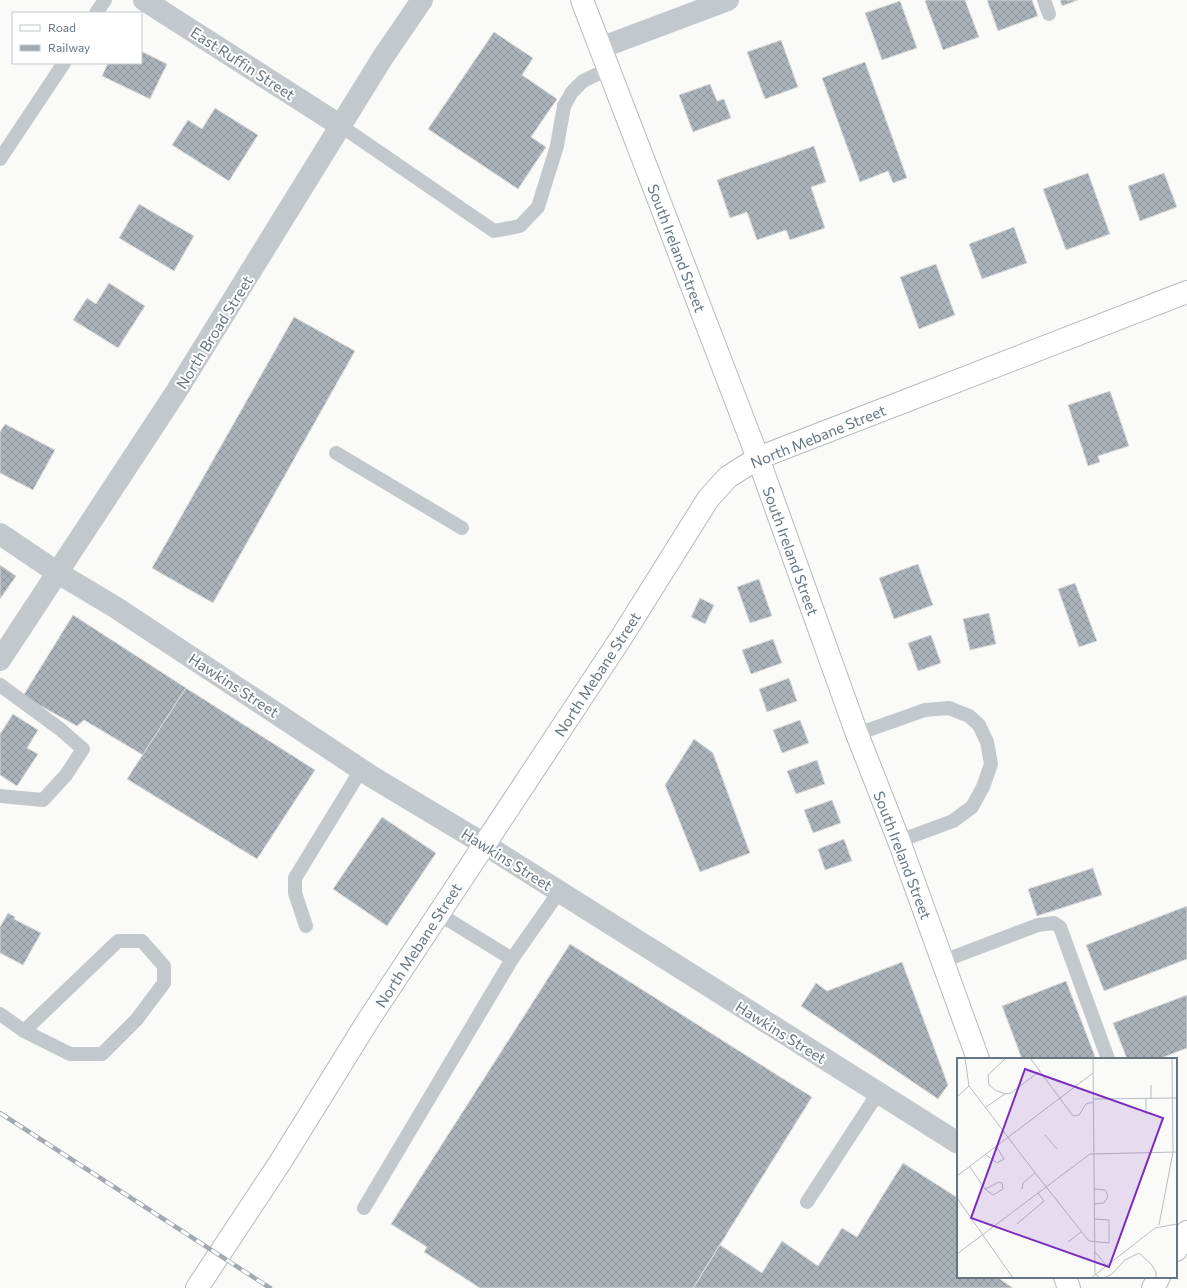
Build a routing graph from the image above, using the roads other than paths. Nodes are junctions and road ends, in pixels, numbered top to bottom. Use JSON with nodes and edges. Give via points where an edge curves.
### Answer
{"nodes":[{"id":1,"x":104,"y":0,"type":"edge"},
{"id":2,"x":144,"y":0,"type":"edge"},
{"id":3,"x":422,"y":0,"type":"edge"},
{"id":4,"x":582,"y":0,"type":"edge"},
{"id":5,"x":728,"y":0,"type":"edge"},
{"id":6,"x":1044,"y":0,"type":"edge"},
{"id":7,"x":97,"y":12,"type":"edge"},
{"id":8,"x":1049,"y":14,"type":"dead end"},
{"id":9,"x":600,"y":48,"type":"junction"},
{"id":10,"x":63,"y":64,"type":"edge"},
{"id":11,"x":608,"y":69,"type":"junction"},
{"id":12,"x":341,"y":126,"type":"junction"},
{"id":13,"x":0,"y":159,"type":"edge"},
{"id":14,"x":1187,"y":292,"type":"edge"},
{"id":15,"x":336,"y":453,"type":"dead end"},
{"id":16,"x":758,"y":458,"type":"junction"},
{"id":17,"x":462,"y":528,"type":"dead end"},
{"id":18,"x":0,"y":534,"type":"edge"},
{"id":19,"x":58,"y":573,"type":"junction"},
{"id":20,"x":0,"y":660,"type":"edge"},
{"id":21,"x":0,"y":685,"type":"edge"},
{"id":22,"x":857,"y":734,"type":"junction"},
{"id":23,"x":361,"y":770,"type":"junction"},
{"id":24,"x":0,"y":796,"type":"edge"},
{"id":25,"x":899,"y":841,"type":"junction"},
{"id":26,"x":484,"y":844,"type":"junction"},
{"id":27,"x":559,"y":892,"type":"junction"},
{"id":28,"x":439,"y":914,"type":"junction"},
{"id":29,"x":306,"y":926,"type":"dead end"},
{"id":30,"x":512,"y":959,"type":"junction"},
{"id":31,"x":943,"y":961,"type":"junction"},
{"id":32,"x":0,"y":1014,"type":"edge"},
{"id":33,"x":24,"y":1031,"type":"junction"},
{"id":34,"x":978,"y":1058,"type":"edge"},
{"id":35,"x":1108,"y":1058,"type":"edge"},
{"id":36,"x":878,"y":1093,"type":"junction"},
{"id":37,"x":957,"y":1142,"type":"edge"},
{"id":38,"x":807,"y":1202,"type":"dead end"},
{"id":39,"x":364,"y":1208,"type":"dead end"},
{"id":40,"x":1187,"y":1232,"type":"edge"},
{"id":41,"x":1177,"y":1248,"type":"edge"},
{"id":42,"x":1065,"y":1278,"type":"edge"},
{"id":43,"x":1158,"y":1278,"type":"edge"},
{"id":44,"x":196,"y":1288,"type":"edge"},
{"id":45,"x":1069,"y":1288,"type":"edge"},
{"id":46,"x":1153,"y":1288,"type":"edge"}],
"edges":[{"from":1,"to":7,"type":"lane"},
{"from":2,"to":12,"type":"street","name":"East Ruffin Street"},
{"from":3,"to":12,"type":"street","name":"North Broad Street"},
{"from":4,"to":9,"type":"street","name":"South Ireland Street"},
{"from":5,"to":9,"type":"street"},
{"from":6,"to":8,"type":"lane"},
{"from":9,"to":11,"type":"street","name":"South Ireland Street"},
{"from":10,"to":13,"type":"lane"},
{"from":11,"to":12,"type":"lane","via":[[583,81],[572,92],[564,106],[553,161],[538,207],[520,226],[494,231]]},
{"from":11,"to":16,"type":"street","name":"South Ireland Street"},
{"from":12,"to":19,"type":"street","name":"North Broad Street","via":[[180,385]]},
{"from":14,"to":16,"type":"street","name":"North Mebane Street"},
{"from":15,"to":17,"type":"lane"},
{"from":16,"to":22,"type":"street","name":"South Ireland Street"},
{"from":16,"to":26,"type":"street","name":"North Mebane Street","via":[[728,477],[708,499],[621,638]]},
{"from":18,"to":19,"type":"street","name":"Hawkins Street"},
{"from":19,"to":20,"type":"street","name":"North Broad Street"},
{"from":19,"to":23,"type":"street","name":"Hawkins Street","via":[[122,611]]},
{"from":21,"to":24,"type":"lane","via":[[83,749],[66,775],[43,800]]},
{"from":22,"to":25,"type":"street","name":"South Ireland Street"},
{"from":22,"to":25,"type":"lane","via":[[925,710],[949,708],[969,716],[979,725],[987,742],[991,764],[972,807],[953,821]]},
{"from":23,"to":26,"type":"street","name":"Hawkins Street"},
{"from":23,"to":29,"type":"lane","via":[[295,878],[295,893]]},
{"from":25,"to":31,"type":"street","name":"South Ireland Street"},
{"from":26,"to":27,"type":"street","name":"Hawkins Street"},
{"from":26,"to":28,"type":"street","name":"North Mebane Street"},
{"from":27,"to":30,"type":"lane"},
{"from":27,"to":36,"type":"street","name":"Hawkins Street"},
{"from":28,"to":30,"type":"lane"},
{"from":28,"to":44,"type":"street","name":"North Mebane Street","via":[[281,1161]]},
{"from":30,"to":39,"type":"lane"},
{"from":31,"to":34,"type":"street","name":"South Ireland Street"},
{"from":31,"to":35,"type":"lane","via":[[1038,924],[1054,923],[1060,927]]},
{"from":32,"to":33,"type":"lane"},
{"from":33,"to":33,"type":"lane","via":[[70,1054],[102,1054],[137,1019],[164,984],[164,966],[142,941],[118,941]]},
{"from":36,"to":37,"type":"street","name":"Hawkins Street"},
{"from":36,"to":38,"type":"lane"},
{"from":40,"to":41,"type":"street"},
{"from":42,"to":45,"type":"street"},
{"from":43,"to":46,"type":"street"}]}
